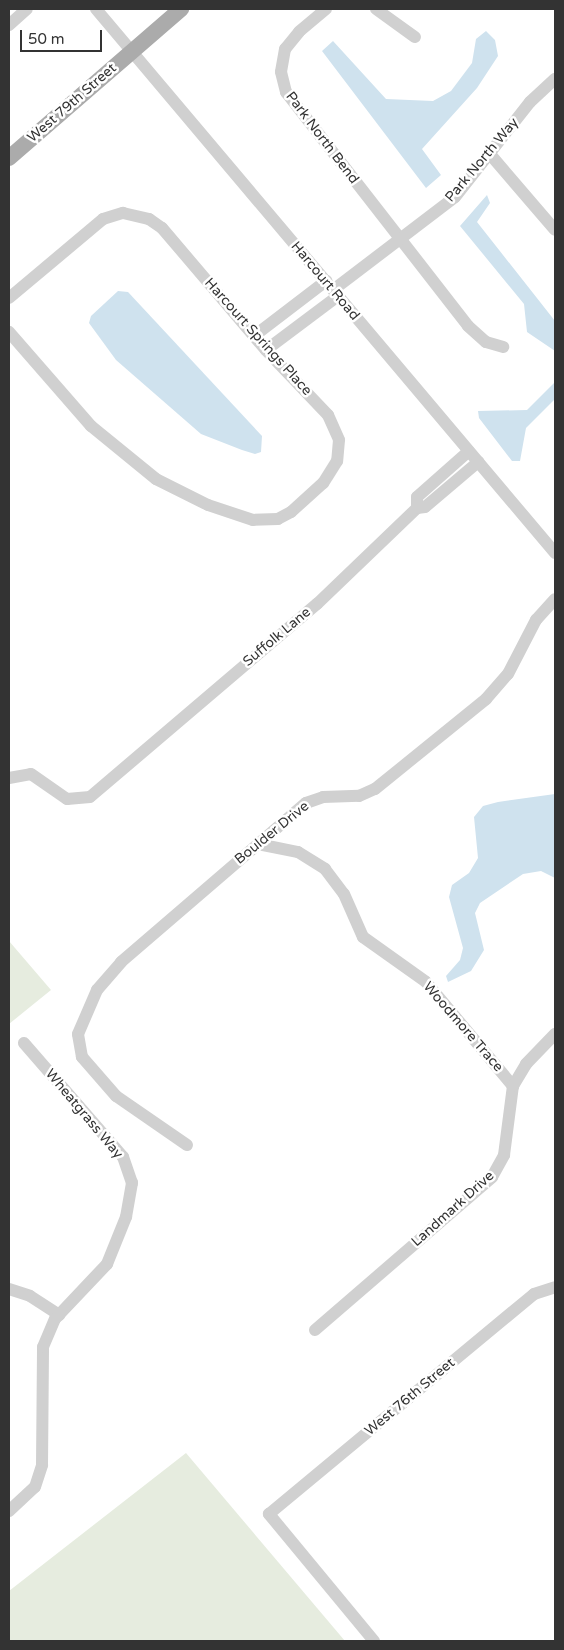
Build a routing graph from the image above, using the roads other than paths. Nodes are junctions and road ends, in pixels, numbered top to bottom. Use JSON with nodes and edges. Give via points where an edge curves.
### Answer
{"nodes":[{"id":1,"x":27,"y":9,"type":"edge"},
{"id":2,"x":96,"y":9,"type":"edge"},
{"id":3,"x":181,"y":9,"type":"edge"},
{"id":4,"x":326,"y":9,"type":"edge"},
{"id":5,"x":376,"y":9,"type":"edge"},
{"id":6,"x":9,"y":25,"type":"edge"},
{"id":7,"x":415,"y":37,"type":"dead end"},
{"id":8,"x":132,"y":52,"type":"junction"},
{"id":9,"x":555,"y":79,"type":"edge"},
{"id":10,"x":489,"y":153,"type":"junction"},
{"id":11,"x":9,"y":158,"type":"edge"},
{"id":12,"x":555,"y":230,"type":"edge"},
{"id":13,"x":401,"y":240,"type":"junction"},
{"id":14,"x":332,"y":289,"type":"junction"},
{"id":15,"x":9,"y":298,"type":"edge"},
{"id":16,"x":9,"y":332,"type":"edge"},
{"id":17,"x":254,"y":336,"type":"junction"},
{"id":18,"x":503,"y":348,"type":"dead end"},
{"id":19,"x":266,"y":350,"type":"junction"},
{"id":20,"x":469,"y":451,"type":"junction"},
{"id":21,"x":478,"y":462,"type":"junction"},
{"id":22,"x":417,"y":508,"type":"junction"},
{"id":23,"x":555,"y":553,"type":"edge"},
{"id":24,"x":555,"y":599,"type":"edge"},
{"id":25,"x":9,"y":778,"type":"edge"},
{"id":26,"x":258,"y":844,"type":"junction"},
{"id":27,"x":555,"y":1034,"type":"edge"},
{"id":28,"x":24,"y":1043,"type":"dead end"},
{"id":29,"x":513,"y":1086,"type":"junction"},
{"id":30,"x":187,"y":1145,"type":"dead end"},
{"id":31,"x":555,"y":1287,"type":"edge"},
{"id":32,"x":9,"y":1289,"type":"edge"},
{"id":33,"x":59,"y":1315,"type":"junction"},
{"id":34,"x":315,"y":1330,"type":"dead end"},
{"id":35,"x":9,"y":1511,"type":"edge"},
{"id":36,"x":374,"y":1641,"type":"edge"}],
"edges":[{"from":1,"to":6,"type":"street"},
{"from":2,"to":8,"type":"street","name":"Harcourt Road"},
{"from":3,"to":8,"type":"main road","name":"West 79th Street"},
{"from":4,"to":13,"type":"street","name":"Park North Bend","via":[[298,32],[285,49],[281,64],[283,84],[290,99]]},
{"from":5,"to":7,"type":"street"},
{"from":8,"to":11,"type":"main road","name":"West 79th Street"},
{"from":8,"to":14,"type":"street","name":"Harcourt Road"},
{"from":9,"to":10,"type":"street","name":"Park North Way","via":[[530,102]]},
{"from":10,"to":12,"type":"street"},
{"from":10,"to":13,"type":"street","name":"Park North Way","via":[[455,197]]},
{"from":13,"to":14,"type":"street","name":"Park North Way"},
{"from":13,"to":18,"type":"street","name":"Park North Bend","via":[[472,330],[486,342]]},
{"from":14,"to":17,"type":"street"},
{"from":14,"to":19,"type":"street"},
{"from":14,"to":20,"type":"street","name":"Harcourt Road"},
{"from":15,"to":17,"type":"street","name":"Harcourt Springs Place","via":[[97,222],[113,215],[130,214],[149,219],[162,228]]},
{"from":16,"to":19,"type":"street","name":"Harcourt Springs Place","via":[[82,418],[144,470],[187,496],[252,520],[265,521],[291,512],[323,483],[338,456],[339,440],[334,424]]},
{"from":17,"to":19,"type":"street","name":"Harcourt Springs Place"},
{"from":20,"to":21,"type":"street","name":"Harcourt Road"},
{"from":20,"to":22,"type":"street","name":"Suffolk Lane","via":[[417,497]]},
{"from":21,"to":22,"type":"street","via":[[425,506]]},
{"from":21,"to":23,"type":"street","name":"Harcourt Road"},
{"from":22,"to":25,"type":"street","name":"Suffolk Lane","via":[[317,604],[90,797],[67,799],[34,775]]},
{"from":24,"to":26,"type":"street","name":"Boulder Drive","via":[[536,620],[508,674],[486,699],[376,789],[359,796],[322,797],[310,801]]},
{"from":26,"to":29,"type":"street","name":"Woodmore Trace","via":[[298,852],[328,873],[344,894],[362,937],[426,982]]},
{"from":26,"to":30,"type":"street","name":"Boulder Drive","via":[[110,973],[84,1012],[78,1044],[86,1062],[112,1093]]},
{"from":27,"to":29,"type":"street","name":"Landmark Drive","via":[[526,1064]]},
{"from":28,"to":33,"type":"street","name":"Wheatgrass Way","via":[[123,1157],[132,1183],[126,1217],[107,1264]]},
{"from":29,"to":34,"type":"street","name":"Landmark Drive","via":[[504,1155],[492,1177]]},
{"from":31,"to":36,"type":"street","name":"West 76th Street","via":[[534,1294],[269,1514]]},
{"from":32,"to":33,"type":"street","via":[[30,1296]]},
{"from":33,"to":35,"type":"street","name":"Wheatgrass Way","via":[[43,1348],[42,1465],[35,1487]]}]}
